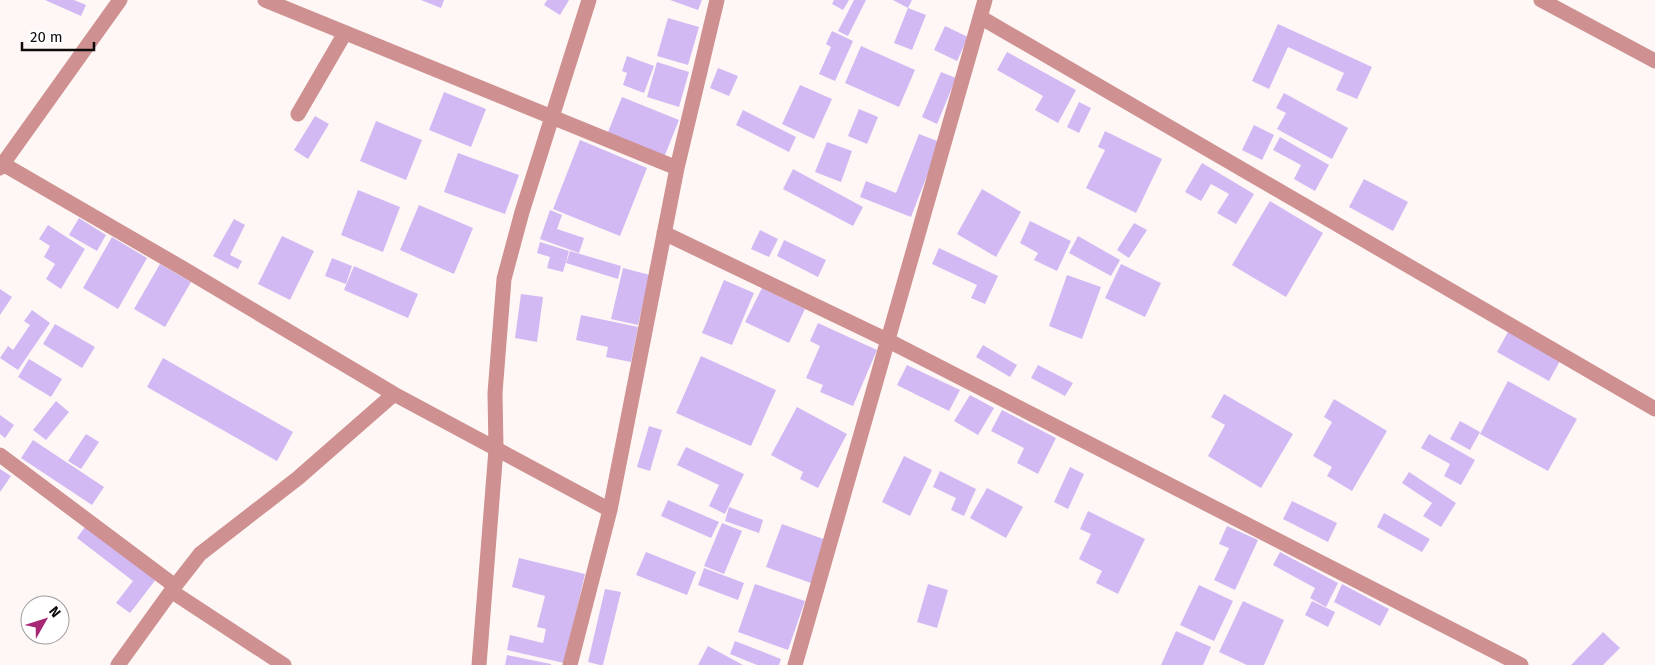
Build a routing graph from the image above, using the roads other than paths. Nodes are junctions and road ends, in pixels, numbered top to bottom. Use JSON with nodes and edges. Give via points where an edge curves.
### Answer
{"nodes":[{"id":1,"x":120,"y":0,"type":"edge"},
{"id":2,"x":265,"y":0,"type":"edge"},
{"id":3,"x":589,"y":0,"type":"edge"},
{"id":4,"x":717,"y":0,"type":"edge"},
{"id":5,"x":985,"y":0,"type":"edge"},
{"id":6,"x":1541,"y":0,"type":"edge"},
{"id":7,"x":980,"y":17,"type":"junction"},
{"id":8,"x":345,"y":33,"type":"junction"},
{"id":9,"x":1655,"y":61,"type":"edge"},
{"id":10,"x":298,"y":114,"type":"dead end"},
{"id":11,"x":552,"y":116,"type":"junction"},
{"id":12,"x":1,"y":166,"type":"edge"},
{"id":13,"x":677,"y":168,"type":"junction"},
{"id":14,"x":664,"y":233,"type":"junction"},
{"id":15,"x":887,"y":340,"type":"junction"},
{"id":16,"x":394,"y":394,"type":"junction"},
{"id":17,"x":1655,"y":409,"type":"edge"},
{"id":18,"x":496,"y":449,"type":"junction"},
{"id":19,"x":0,"y":455,"type":"edge"},
{"id":20,"x":610,"y":510,"type":"junction"},
{"id":21,"x":173,"y":588,"type":"junction"},
{"id":22,"x":118,"y":665,"type":"edge"},
{"id":23,"x":284,"y":665,"type":"edge"},
{"id":24,"x":479,"y":665,"type":"edge"},
{"id":25,"x":570,"y":665,"type":"edge"},
{"id":26,"x":794,"y":665,"type":"edge"},
{"id":27,"x":1521,"y":665,"type":"edge"}],
"edges":[{"from":1,"to":12,"type":"street"},
{"from":2,"to":8,"type":"street"},
{"from":3,"to":11,"type":"street"},
{"from":4,"to":13,"type":"street"},
{"from":5,"to":7,"type":"street"},
{"from":6,"to":9,"type":"street"},
{"from":7,"to":15,"type":"street"},
{"from":7,"to":17,"type":"street"},
{"from":8,"to":10,"type":"street"},
{"from":8,"to":11,"type":"street"},
{"from":11,"to":13,"type":"street"},
{"from":11,"to":18,"type":"street","via":[[504,279],[495,393]]},
{"from":12,"to":16,"type":"street","via":[[184,268]]},
{"from":13,"to":14,"type":"street"},
{"from":14,"to":15,"type":"street"},
{"from":14,"to":20,"type":"street"},
{"from":15,"to":26,"type":"street"},
{"from":15,"to":27,"type":"street"},
{"from":16,"to":18,"type":"street"},
{"from":16,"to":21,"type":"street","via":[[298,478],[200,554]]},
{"from":18,"to":20,"type":"street"},
{"from":18,"to":24,"type":"street"},
{"from":19,"to":21,"type":"street"},
{"from":20,"to":25,"type":"street"},
{"from":21,"to":22,"type":"street"},
{"from":21,"to":23,"type":"street"}]}
